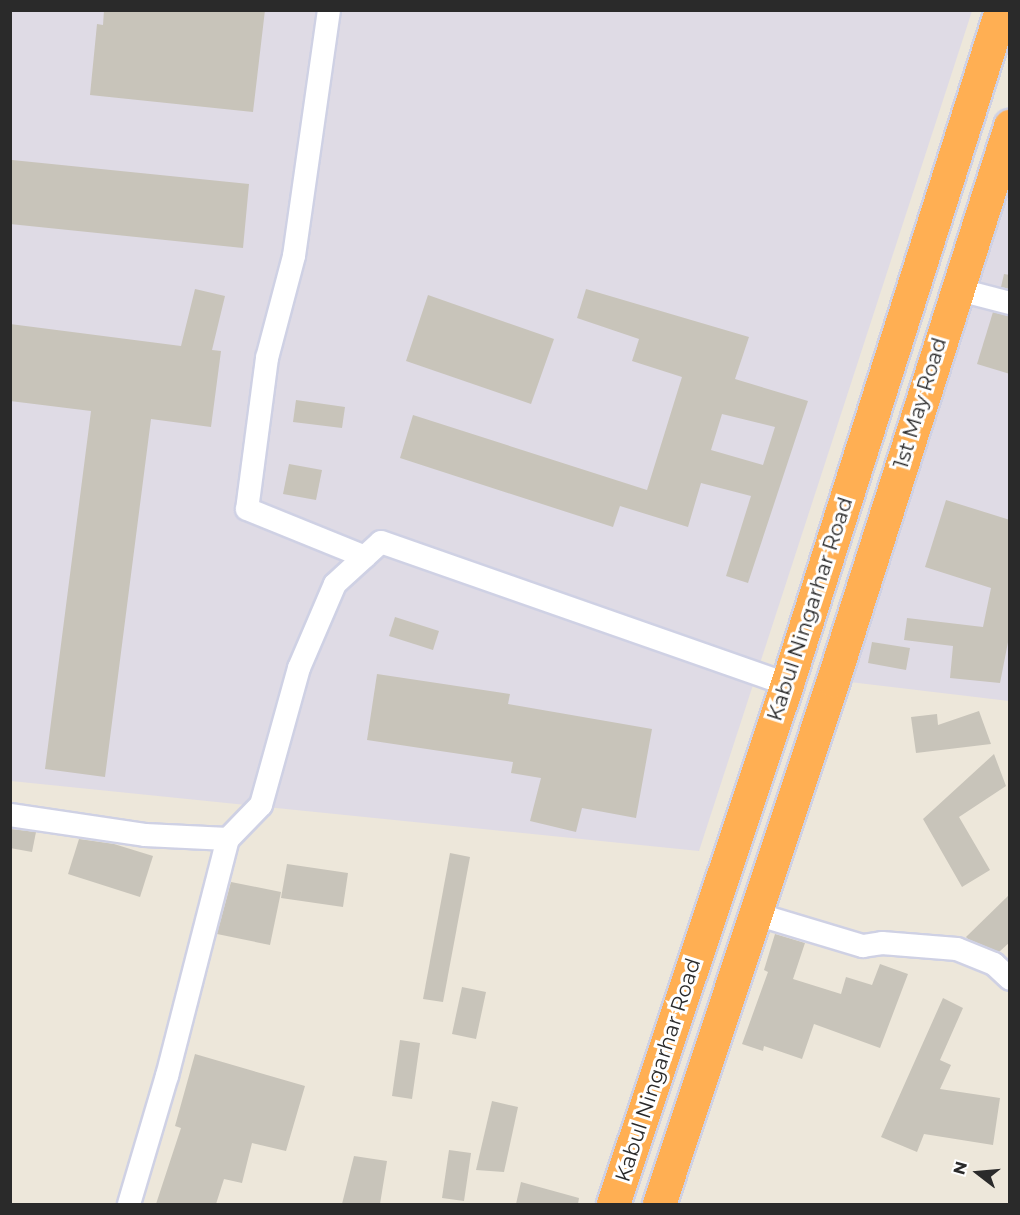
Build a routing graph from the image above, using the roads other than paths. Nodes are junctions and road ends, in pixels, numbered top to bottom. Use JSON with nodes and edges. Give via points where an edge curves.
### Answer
{"nodes":[{"id":1,"x":329,"y":10,"type":"edge"},
{"id":2,"x":1001,"y":10,"type":"edge"},
{"id":3,"x":1010,"y":126,"type":"edge"},
{"id":4,"x":956,"y":289,"type":"junction"},
{"id":5,"x":1010,"y":303,"type":"edge"},
{"id":6,"x":365,"y":557,"type":"junction"},
{"id":7,"x":833,"y":680,"type":"joint"},
{"id":8,"x":787,"y":684,"type":"junction"},
{"id":9,"x":10,"y":815,"type":"edge"},
{"id":10,"x":228,"y":839,"type":"junction"},
{"id":11,"x":756,"y":914,"type":"junction"},
{"id":12,"x":1010,"y":979,"type":"edge"},
{"id":13,"x":129,"y":1204,"type":"edge"},
{"id":14,"x":613,"y":1204,"type":"edge"},
{"id":15,"x":659,"y":1204,"type":"edge"}],
"edges":[{"from":1,"to":6,"type":"street","via":[[294,256],[267,358],[247,509]]},
{"from":2,"to":8,"type":"highway","name":"Kabul Ningarhar Road"},
{"from":3,"to":4,"type":"highway","name":"1st May Road"},
{"from":4,"to":5,"type":"street"},
{"from":4,"to":7,"type":"highway","name":"1st May Road"},
{"from":6,"to":8,"type":"street","via":[[381,542]]},
{"from":6,"to":10,"type":"street","via":[[335,584],[299,668],[261,805]]},
{"from":7,"to":11,"type":"highway","name":"Kabul Ningarhar Road"},
{"from":8,"to":14,"type":"highway","name":"Kabul Ningarhar Road"},
{"from":9,"to":10,"type":"street","via":[[145,835]]},
{"from":10,"to":13,"type":"street","via":[[167,1076]]},
{"from":11,"to":12,"type":"street","via":[[863,946],[882,943],[957,949],[994,964]]},
{"from":11,"to":15,"type":"highway","name":"Kabul Ningarhar Road"}]}
